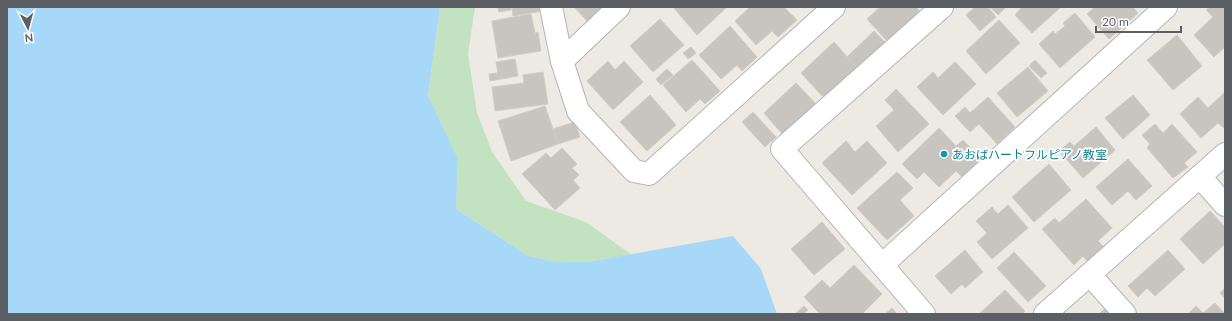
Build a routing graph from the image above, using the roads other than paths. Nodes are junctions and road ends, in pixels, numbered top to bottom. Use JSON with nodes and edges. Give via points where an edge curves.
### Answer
{"nodes":[{"id":1,"x":551,"y":7,"type":"edge"},
{"id":2,"x":619,"y":7,"type":"edge"},
{"id":3,"x":834,"y":7,"type":"edge"},
{"id":4,"x":942,"y":7,"type":"edge"},
{"id":5,"x":1166,"y":7,"type":"edge"},
{"id":6,"x":562,"y":61,"type":"junction"},
{"id":7,"x":1225,"y":154,"type":"edge"},
{"id":8,"x":1200,"y":176,"type":"junction"},
{"id":9,"x":1225,"y":205,"type":"edge"},
{"id":10,"x":882,"y":265,"type":"junction"},
{"id":11,"x":1090,"y":275,"type":"junction"},
{"id":12,"x":924,"y":314,"type":"edge"},
{"id":13,"x":1045,"y":314,"type":"edge"},
{"id":14,"x":1125,"y":314,"type":"edge"}],
"edges":[{"from":1,"to":6,"type":"street"},
{"from":2,"to":6,"type":"street"},
{"from":3,"to":6,"type":"street","via":[[649,174],[634,171],[578,111]]},
{"from":4,"to":10,"type":"street","via":[[782,149]]},
{"from":5,"to":10,"type":"street"},
{"from":7,"to":8,"type":"street"},
{"from":8,"to":9,"type":"street"},
{"from":8,"to":11,"type":"street"},
{"from":10,"to":12,"type":"street"},
{"from":11,"to":13,"type":"street"},
{"from":11,"to":14,"type":"street"}]}
